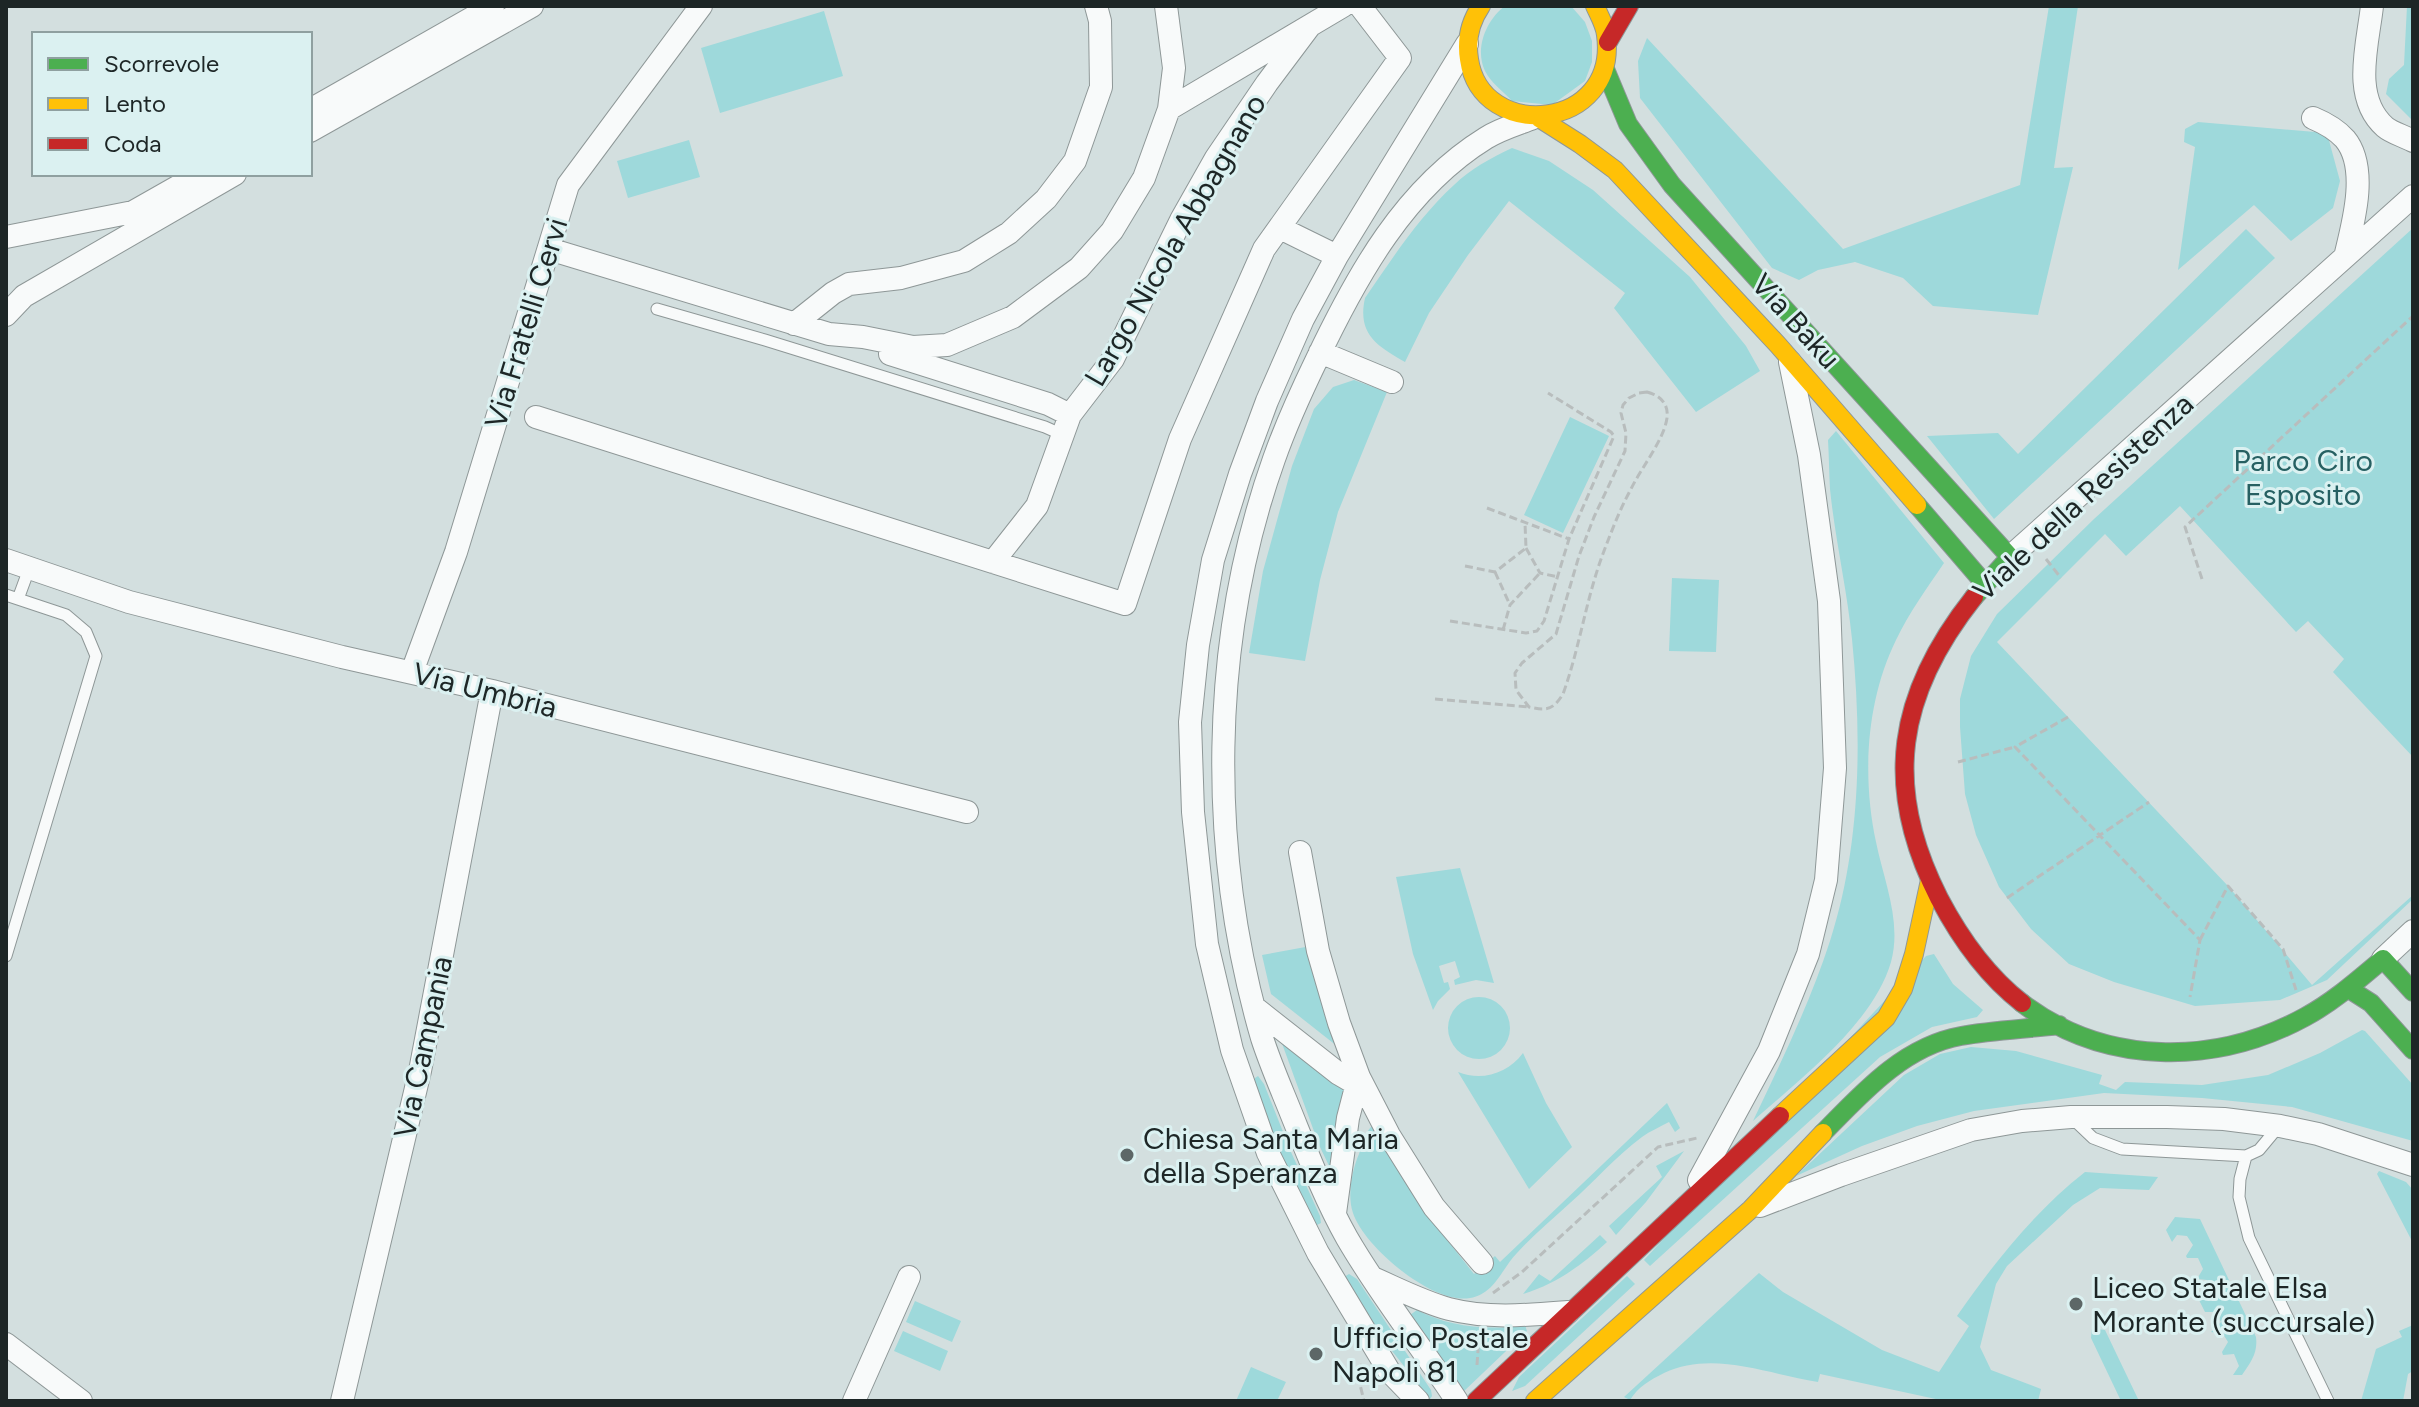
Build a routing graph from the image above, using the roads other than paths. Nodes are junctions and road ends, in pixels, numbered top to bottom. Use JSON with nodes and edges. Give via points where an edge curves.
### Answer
{"nodes":[{"id":1,"x":493,"y":6,"type":"edge"},
{"id":2,"x":532,"y":6,"type":"edge"},
{"id":3,"x":701,"y":6,"type":"edge"},
{"id":4,"x":1096,"y":6,"type":"edge"},
{"id":5,"x":1166,"y":6,"type":"edge"},
{"id":6,"x":1343,"y":6,"type":"edge"},
{"id":7,"x":1360,"y":6,"type":"edge"},
{"id":8,"x":1481,"y":6,"type":"edge"},
{"id":9,"x":1595,"y":6,"type":"edge"},
{"id":10,"x":1629,"y":6,"type":"edge"},
{"id":11,"x":2372,"y":6,"type":"edge"},
{"id":12,"x":1457,"y":19,"type":"dead end"},
{"id":13,"x":1309,"y":27,"type":"junction"},
{"id":14,"x":1608,"y":42,"type":"junction"},
{"id":15,"x":1467,"y":44,"type":"junction"},
{"id":16,"x":1605,"y":69,"type":"junction"},
{"id":17,"x":312,"y":109,"type":"edge"},
{"id":18,"x":1169,"y":109,"type":"junction"},
{"id":19,"x":1536,"y":118,"type":"junction"},
{"id":20,"x":2313,"y":118,"type":"dead end"},
{"id":21,"x":312,"y":130,"type":"edge"},
{"id":22,"x":2413,"y":141,"type":"edge"},
{"id":23,"x":196,"y":176,"type":"edge"},
{"id":24,"x":232,"y":176,"type":"edge"},
{"id":25,"x":2413,"y":196,"type":"edge"},
{"id":26,"x":1280,"y":228,"type":"junction"},
{"id":27,"x":6,"y":237,"type":"edge"},
{"id":28,"x":549,"y":249,"type":"junction"},
{"id":29,"x":1337,"y":256,"type":"junction"},
{"id":30,"x":2345,"y":257,"type":"junction"},
{"id":31,"x":657,"y":309,"type":"dead end"},
{"id":32,"x":6,"y":315,"type":"edge"},
{"id":33,"x":794,"y":324,"type":"junction"},
{"id":34,"x":829,"y":334,"type":"junction"},
{"id":35,"x":1320,"y":352,"type":"junction"},
{"id":36,"x":1789,"y":357,"type":"junction"},
{"id":37,"x":1392,"y":382,"type":"dead end"},
{"id":38,"x":536,"y":417,"type":"dead end"},
{"id":39,"x":1067,"y":425,"type":"junction"},
{"id":40,"x":2010,"y":557,"type":"junction"},
{"id":41,"x":6,"y":560,"type":"edge"},
{"id":42,"x":1213,"y":560,"type":"junction"},
{"id":43,"x":993,"y":562,"type":"junction"},
{"id":44,"x":1244,"y":565,"type":"junction"},
{"id":45,"x":29,"y":569,"type":"junction"},
{"id":46,"x":1984,"y":583,"type":"junction"},
{"id":47,"x":12,"y":597,"type":"edge"},
{"id":48,"x":412,"y":672,"type":"junction"},
{"id":49,"x":492,"y":691,"type":"junction"},
{"id":50,"x":967,"y":812,"type":"dead end"},
{"id":51,"x":1300,"y":852,"type":"dead end"},
{"id":52,"x":1930,"y":880,"type":"junction"},
{"id":53,"x":2413,"y":931,"type":"edge"},
{"id":54,"x":6,"y":956,"type":"edge"},
{"id":55,"x":2383,"y":959,"type":"junction"},
{"id":56,"x":2349,"y":989,"type":"junction"},
{"id":57,"x":2413,"y":992,"type":"edge"},
{"id":58,"x":1255,"y":1008,"type":"junction"},
{"id":59,"x":2059,"y":1025,"type":"junction"},
{"id":60,"x":1263,"y":1041,"type":"junction"},
{"id":61,"x":1232,"y":1050,"type":"junction"},
{"id":62,"x":2413,"y":1050,"type":"edge"},
{"id":63,"x":1361,"y":1081,"type":"junction"},
{"id":64,"x":2071,"y":1117,"type":"junction"},
{"id":65,"x":2280,"y":1126,"type":"junction"},
{"id":66,"x":2246,"y":1156,"type":"junction"},
{"id":67,"x":2413,"y":1165,"type":"edge"},
{"id":68,"x":1686,"y":1202,"type":"junction"},
{"id":69,"x":1751,"y":1209,"type":"junction"},
{"id":70,"x":1334,"y":1214,"type":"junction"},
{"id":71,"x":1348,"y":1239,"type":"junction"},
{"id":72,"x":1318,"y":1253,"type":"junction"},
{"id":73,"x":1482,"y":1263,"type":"dead end"},
{"id":74,"x":909,"y":1277,"type":"dead end"},
{"id":75,"x":1373,"y":1278,"type":"junction"},
{"id":76,"x":1568,"y":1312,"type":"junction"},
{"id":77,"x":6,"y":1344,"type":"edge"},
{"id":78,"x":1389,"y":1371,"type":"junction"},
{"id":79,"x":81,"y":1401,"type":"edge"},
{"id":80,"x":342,"y":1401,"type":"edge"},
{"id":81,"x":854,"y":1401,"type":"edge"},
{"id":82,"x":1392,"y":1401,"type":"edge"},
{"id":83,"x":1418,"y":1401,"type":"edge"},
{"id":84,"x":1457,"y":1401,"type":"edge"},
{"id":85,"x":1476,"y":1401,"type":"edge"},
{"id":86,"x":1535,"y":1401,"type":"edge"},
{"id":87,"x":2328,"y":1401,"type":"edge"}],
"edges":[{"from":1,"to":17,"type":"street"},
{"from":2,"to":21,"type":"street"},
{"from":3,"to":28,"type":"street","name":"Via Fratelli Cervi","via":[[568,185]]},
{"from":4,"to":33,"type":"street","via":[[1101,87],[1075,161],[1046,199],[1009,233],[964,261],[901,278],[849,284]]},
{"from":5,"to":18,"type":"street","via":[[1174,68]]},
{"from":6,"to":13,"type":"street"},
{"from":7,"to":26,"type":"street","via":[[1400,58]]},
{"from":8,"to":15,"type":"main road"},
{"from":9,"to":14,"type":"main road"},
{"from":10,"to":14,"type":"main road"},
{"from":11,"to":22,"type":"street","via":[[2364,82],[2367,102],[2386,128]]},
{"from":12,"to":15,"type":"main road"},
{"from":13,"to":18,"type":"street"},
{"from":13,"to":39,"type":"street","name":"Largo Nicola Abbagnano","via":[[1216,158],[1113,359]]},
{"from":14,"to":16,"type":"main road"},
{"from":15,"to":19,"type":"main road","name":"Via Baku","via":[[1471,71],[1484,94],[1506,111]]},
{"from":15,"to":29,"type":"street"},
{"from":16,"to":19,"type":"main road","via":[[1583,101],[1559,115]]},
{"from":16,"to":40,"type":"main road","name":"Via Baku","via":[[1628,124],[1672,185]]},
{"from":18,"to":34,"type":"street","via":[[1144,178],[1112,231],[1079,268],[1013,317],[947,345],[913,347]]},
{"from":19,"to":35,"type":"street","via":[[1488,137],[1412,200],[1347,296]]},
{"from":19,"to":36,"type":"main road","name":"Via Baku","via":[[1615,170]]},
{"from":20,"to":30,"type":"street","via":[[2347,141],[2355,162],[2357,207]]},
{"from":23,"to":27,"type":"street","via":[[133,212]]},
{"from":24,"to":32,"type":"street","via":[[24,296]]},
{"from":25,"to":30,"type":"street","name":"Viale della Resistenza"},
{"from":26,"to":29,"type":"street"},
{"from":26,"to":43,"type":"street","via":[[1264,249],[1180,439],[1125,604]]},
{"from":28,"to":33,"type":"street"},
{"from":28,"to":48,"type":"street","name":"Via Fratelli Cervi","via":[[456,552]]},
{"from":29,"to":42,"type":"street","via":[[1267,401]]},
{"from":30,"to":40,"type":"street","name":"Viale della Resistenza"},
{"from":31,"to":39,"type":"lane","via":[[1045,427]]},
{"from":33,"to":34,"type":"street"},
{"from":34,"to":39,"type":"street","name":"Largo Nicola Abbagnano","via":[[1048,404]]},
{"from":35,"to":37,"type":"street"},
{"from":35,"to":44,"type":"street","via":[[1274,459]]},
{"from":36,"to":46,"type":"main road","name":"Via Baku"},
{"from":36,"to":68,"type":"street","name":"Via Baku","via":[[1829,601],[1835,768],[1826,880],[1808,954],[1769,1051]]},
{"from":38,"to":43,"type":"street"},
{"from":39,"to":43,"type":"street","name":"Largo Nicola Abbagnano","via":[[1037,506]]},
{"from":40,"to":46,"type":"main road","name":"Viale della Resistenza"},
{"from":41,"to":45,"type":"street","name":"Via Umbria"},
{"from":42,"to":44,"type":"street"},
{"from":42,"to":61,"type":"street","via":[[1190,722],[1193,812],[1207,944]]},
{"from":44,"to":58,"type":"street","via":[[1223,725],[1235,917]]},
{"from":45,"to":47,"type":"lane"},
{"from":45,"to":48,"type":"street","name":"Via Umbria","via":[[129,602]]},
{"from":46,"to":52,"type":"main road","name":"Viale della Resistenza","via":[[1948,630],[1919,687],[1910,720],[1906,796],[1910,827]]},
{"from":47,"to":54,"type":"lane","via":[[66,615],[86,632],[96,656]]},
{"from":48,"to":49,"type":"street","name":"Via Umbria"},
{"from":49,"to":50,"type":"street","name":"Via Umbria"},
{"from":49,"to":80,"type":"street","name":"Via Campania","via":[[420,1071]]},
{"from":51,"to":63,"type":"street","via":[[1318,951]]},
{"from":52,"to":59,"type":"main road","name":"Viale della Resistenza","via":[[1963,941],[2008,993]]},
{"from":52,"to":68,"type":"main road","via":[[1903,989],[1886,1018]]},
{"from":53,"to":55,"type":"street","name":"Viale della Resistenza"},
{"from":55,"to":56,"type":"main road","name":"Viale della Resistenza"},
{"from":55,"to":57,"type":"main road"},
{"from":56,"to":59,"type":"main road","name":"Viale della Resistenza","via":[[2303,1018],[2258,1037],[2192,1053],[2127,1048]]},
{"from":56,"to":62,"type":"main road","via":[[2371,1003]]},
{"from":58,"to":60,"type":"street"},
{"from":58,"to":63,"type":"street","via":[[1339,1074]]},
{"from":59,"to":69,"type":"main road","name":"Viale della Resistenza","via":[[1959,1036],[1926,1047],[1873,1081]]},
{"from":60,"to":61,"type":"street"},
{"from":60,"to":70,"type":"street"},
{"from":61,"to":72,"type":"street","via":[[1268,1153]]},
{"from":63,"to":70,"type":"street","via":[[1351,1103]]},
{"from":63,"to":73,"type":"street","via":[[1434,1207]]},
{"from":64,"to":65,"type":"street","name":"Viale della Resistenza","via":[[2224,1119]]},
{"from":64,"to":66,"type":"lane","via":[[2093,1138],[2122,1149]]},
{"from":64,"to":69,"type":"street","name":"Viale della Resistenza","via":[[1971,1130]]},
{"from":65,"to":66,"type":"lane","via":[[2259,1150]]},
{"from":65,"to":67,"type":"street","name":"Viale della Resistenza"},
{"from":66,"to":87,"type":"lane","via":[[2239,1197],[2249,1238]]},
{"from":68,"to":76,"type":"main road"},
{"from":69,"to":86,"type":"main road","name":"Viale della Resistenza"},
{"from":70,"to":71,"type":"street"},
{"from":71,"to":72,"type":"street"},
{"from":71,"to":75,"type":"street"},
{"from":72,"to":78,"type":"street"},
{"from":74,"to":81,"type":"street"},
{"from":75,"to":76,"type":"street","via":[[1448,1309],[1475,1314]]},
{"from":75,"to":84,"type":"street"},
{"from":76,"to":85,"type":"main road"},
{"from":77,"to":79,"type":"street"},
{"from":78,"to":82,"type":"street"},
{"from":78,"to":83,"type":"street"}]}
